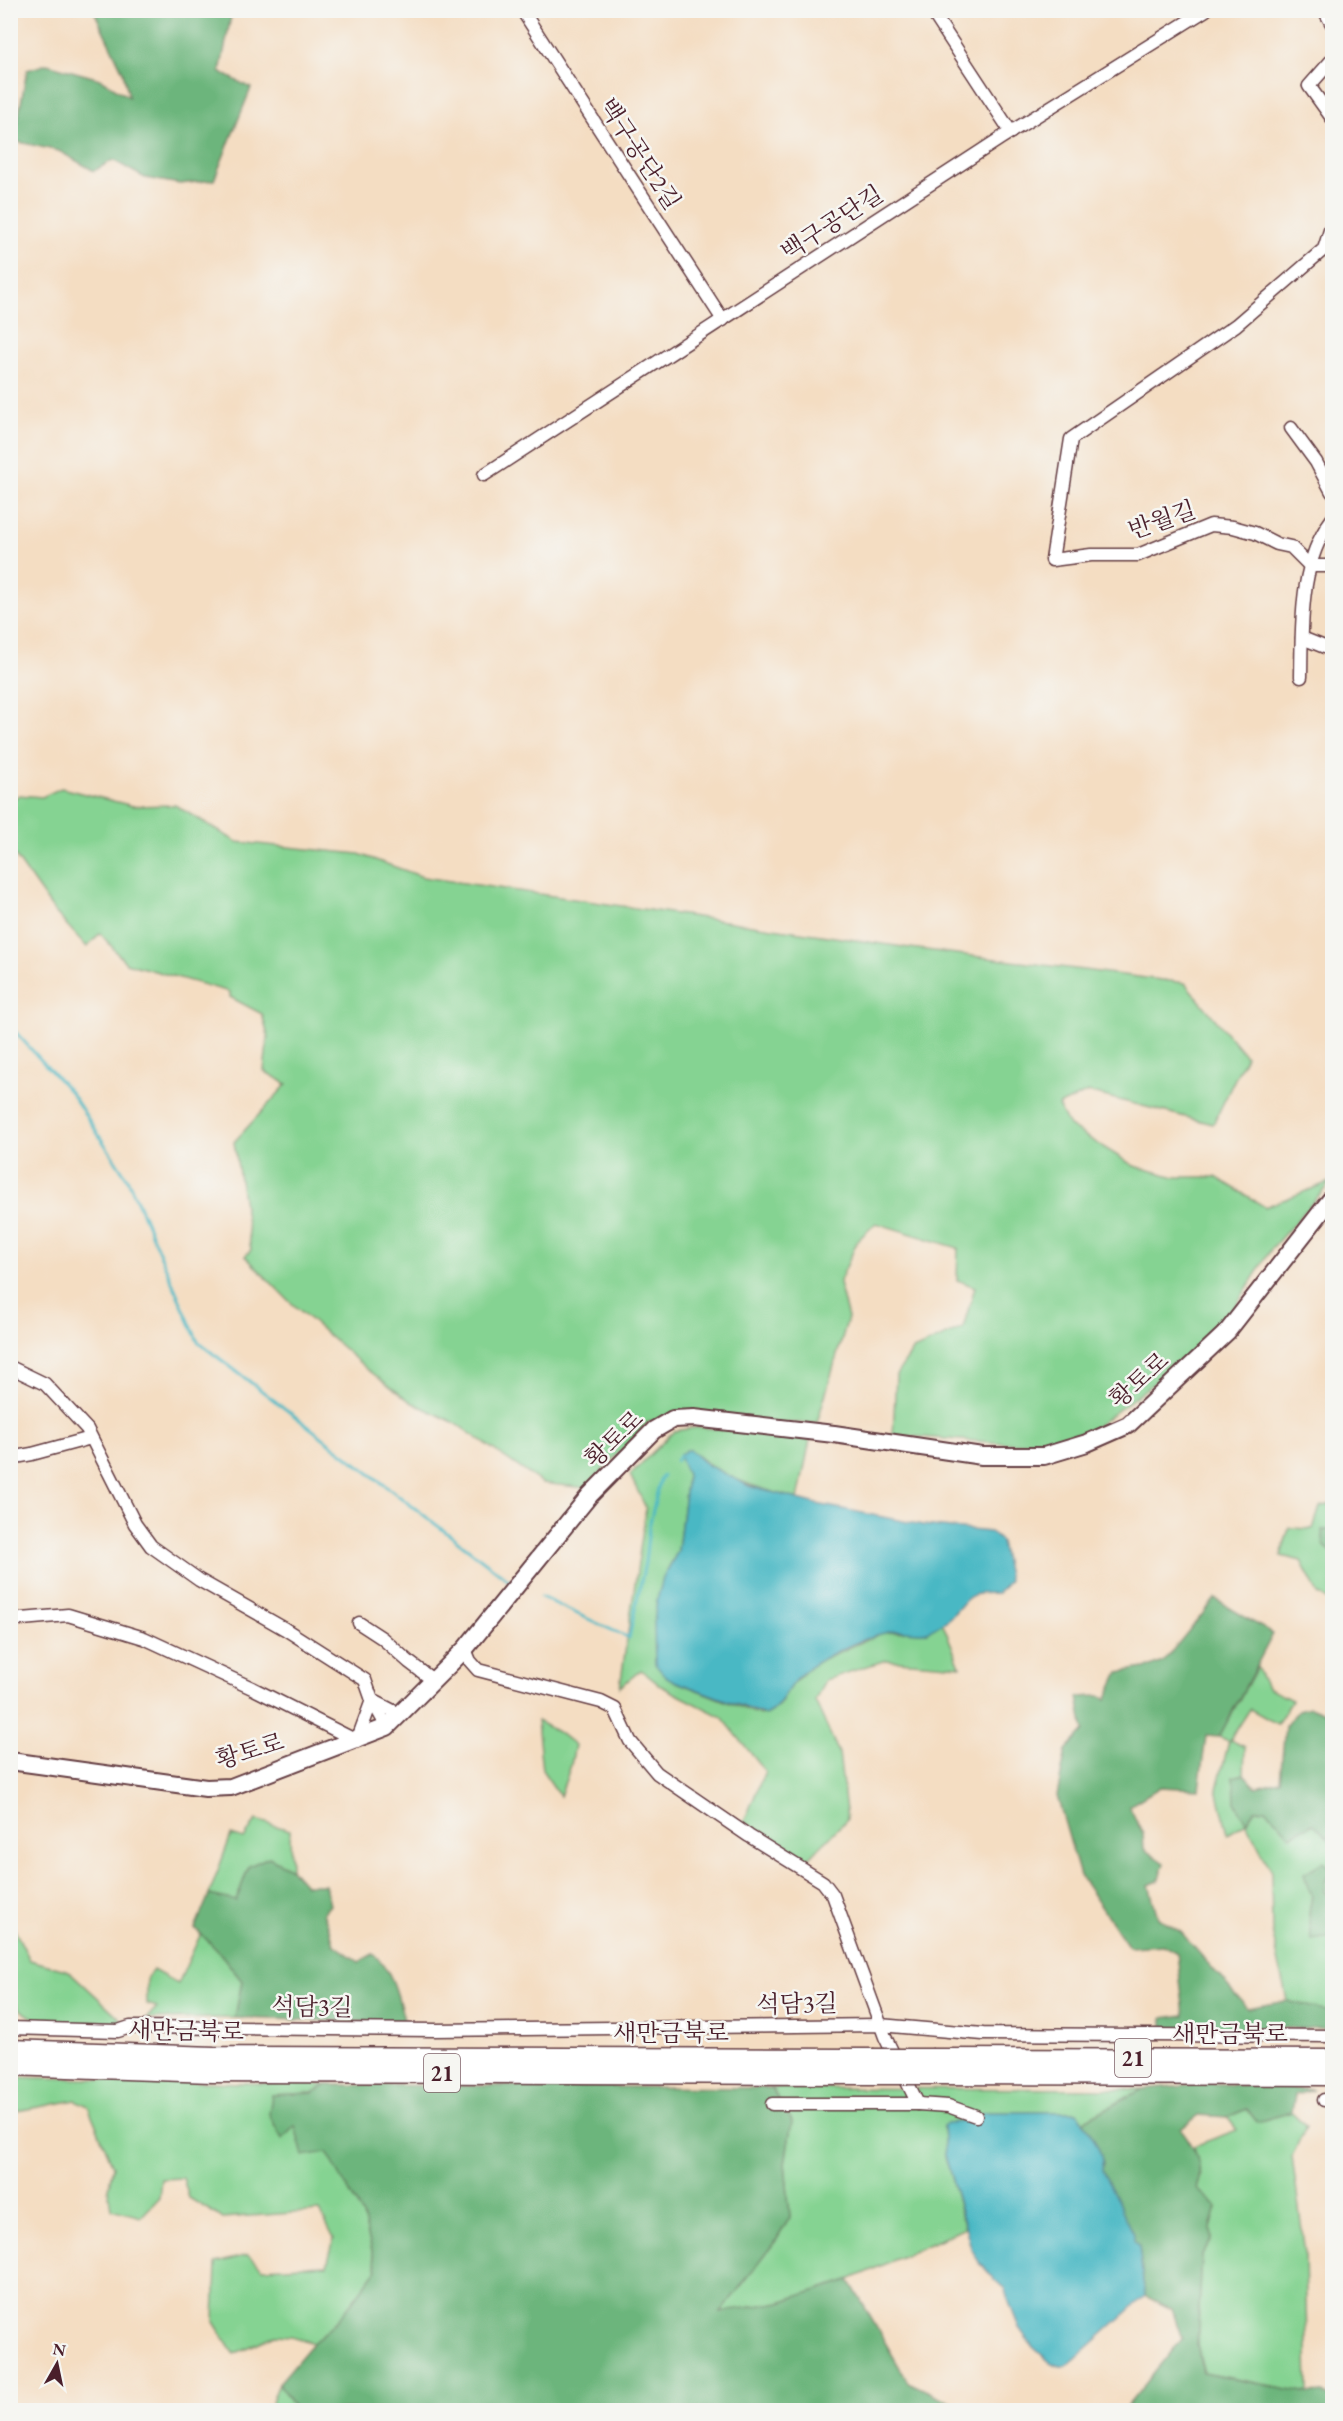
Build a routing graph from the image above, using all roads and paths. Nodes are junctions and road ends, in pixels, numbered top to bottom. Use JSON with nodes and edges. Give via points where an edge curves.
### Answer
{"nodes":[{"id":1,"x":522,"y":10,"type":"edge"},
{"id":2,"x":931,"y":10,"type":"edge"},
{"id":3,"x":1206,"y":10,"type":"edge"},
{"id":4,"x":1324,"y":10,"type":"edge"},
{"id":5,"x":1332,"y":24,"type":"edge"},
{"id":6,"x":1332,"y":60,"type":"edge"},
{"id":7,"x":1332,"y":118,"type":"edge"},
{"id":8,"x":1011,"y":132,"type":"junction"},
{"id":9,"x":1332,"y":224,"type":"edge"},
{"id":10,"x":723,"y":320,"type":"junction"},
{"id":11,"x":1291,"y":428,"type":"dead end"},
{"id":12,"x":484,"y":476,"type":"dead end"},
{"id":13,"x":1332,"y":492,"type":"edge"},
{"id":14,"x":1332,"y":519,"type":"edge"},
{"id":15,"x":1310,"y":566,"type":"junction"},
{"id":16,"x":1332,"y":566,"type":"edge"},
{"id":17,"x":1302,"y":638,"type":"junction"},
{"id":18,"x":1332,"y":650,"type":"edge"},
{"id":19,"x":1301,"y":677,"type":"dead end"},
{"id":20,"x":1332,"y":1198,"type":"edge"},
{"id":21,"x":10,"y":1367,"type":"edge"},
{"id":22,"x":91,"y":1438,"type":"junction"},
{"id":23,"x":10,"y":1458,"type":"edge"},
{"id":24,"x":10,"y":1620,"type":"edge"},
{"id":25,"x":359,"y":1623,"type":"dead end"},
{"id":26,"x":465,"y":1649,"type":"junction"},
{"id":27,"x":434,"y":1681,"type":"junction"},
{"id":28,"x":372,"y":1700,"type":"junction"},
{"id":29,"x":401,"y":1715,"type":"junction"},
{"id":30,"x":387,"y":1727,"type":"junction"},
{"id":31,"x":357,"y":1741,"type":"junction"},
{"id":32,"x":10,"y":1761,"type":"edge"},
{"id":33,"x":880,"y":2025,"type":"junction"},
{"id":34,"x":10,"y":2028,"type":"edge"},
{"id":35,"x":1332,"y":2036,"type":"edge"},
{"id":36,"x":10,"y":2049,"type":"edge"},
{"id":37,"x":1332,"y":2059,"type":"edge"},
{"id":38,"x":10,"y":2066,"type":"edge"},
{"id":39,"x":874,"y":2066,"type":"junction"},
{"id":40,"x":934,"y":2066,"type":"junction"},
{"id":41,"x":1332,"y":2076,"type":"edge"},
{"id":42,"x":772,"y":2104,"type":"dead end"},
{"id":43,"x":918,"y":2104,"type":"junction"},
{"id":44,"x":976,"y":2116,"type":"dead end"}],
"edges":[{"from":1,"to":10,"type":"street","name":"백구공단2길"},
{"from":2,"to":8,"type":"street"},
{"from":3,"to":8,"type":"street","name":"백구공단길"},
{"from":4,"to":5,"type":"street"},
{"from":6,"to":7,"type":"street","via":[[1309,86]]},
{"from":8,"to":10,"type":"street","name":"백구공단길"},
{"from":9,"to":15,"type":"street","name":"반월길","via":[[1324,249],[1236,325],[1071,439],[1052,560],[1138,555],[1211,525],[1255,533],[1291,547]]},
{"from":10,"to":12,"type":"street","name":"백구공단길"},
{"from":11,"to":13,"type":"street"},
{"from":14,"to":15,"type":"street"},
{"from":15,"to":16,"type":"street"},
{"from":15,"to":17,"type":"street"},
{"from":17,"to":18,"type":"street"},
{"from":17,"to":19,"type":"street"},
{"from":20,"to":26,"type":"main road","name":"황토로","via":[[1227,1332],[1128,1425],[1087,1443],[1044,1456],[982,1456],[822,1433],[673,1419],[654,1430],[590,1495]]},
{"from":21,"to":22,"type":"street","via":[[45,1384]]},
{"from":22,"to":23,"type":"street"},
{"from":22,"to":28,"type":"street","via":[[135,1524],[151,1546],[199,1580],[365,1680]]},
{"from":24,"to":31,"type":"street","via":[[68,1615],[144,1638]]},
{"from":25,"to":27,"type":"street"},
{"from":26,"to":27,"type":"main road","name":"황토로"},
{"from":26,"to":33,"type":"street","via":[[478,1670],[615,1709],[630,1741],[657,1773],[823,1882],[833,1895]]},
{"from":27,"to":29,"type":"main road","name":"황토로"},
{"from":28,"to":29,"type":"street"},
{"from":28,"to":30,"type":"street"},
{"from":28,"to":31,"type":"street"},
{"from":29,"to":30,"type":"main road","name":"황토로"},
{"from":30,"to":31,"type":"main road","name":"황토로"},
{"from":31,"to":32,"type":"main road","name":"황토로","via":[[231,1788],[206,1788]]},
{"from":33,"to":34,"type":"street","name":"석담3길","via":[[435,2030]]},
{"from":33,"to":35,"type":"street","name":"석담3길","via":[[983,2034]]},
{"from":33,"to":43,"type":"street"},
{"from":36,"to":39,"type":"highway","name":"새만금북로","number":"21"},
{"from":37,"to":40,"type":"highway","name":"새만금북로","number":"21"},
{"from":38,"to":39,"type":"highway","name":"새만금북로","number":"21","via":[[212,2073]]},
{"from":39,"to":40,"type":"highway","name":"새만금북로","number":"21","bridge":true},
{"from":40,"to":41,"type":"highway","name":"새만금북로","number":"21"},
{"from":42,"to":43,"type":"street"},
{"from":43,"to":44,"type":"street","via":[[948,2106]]}]}
